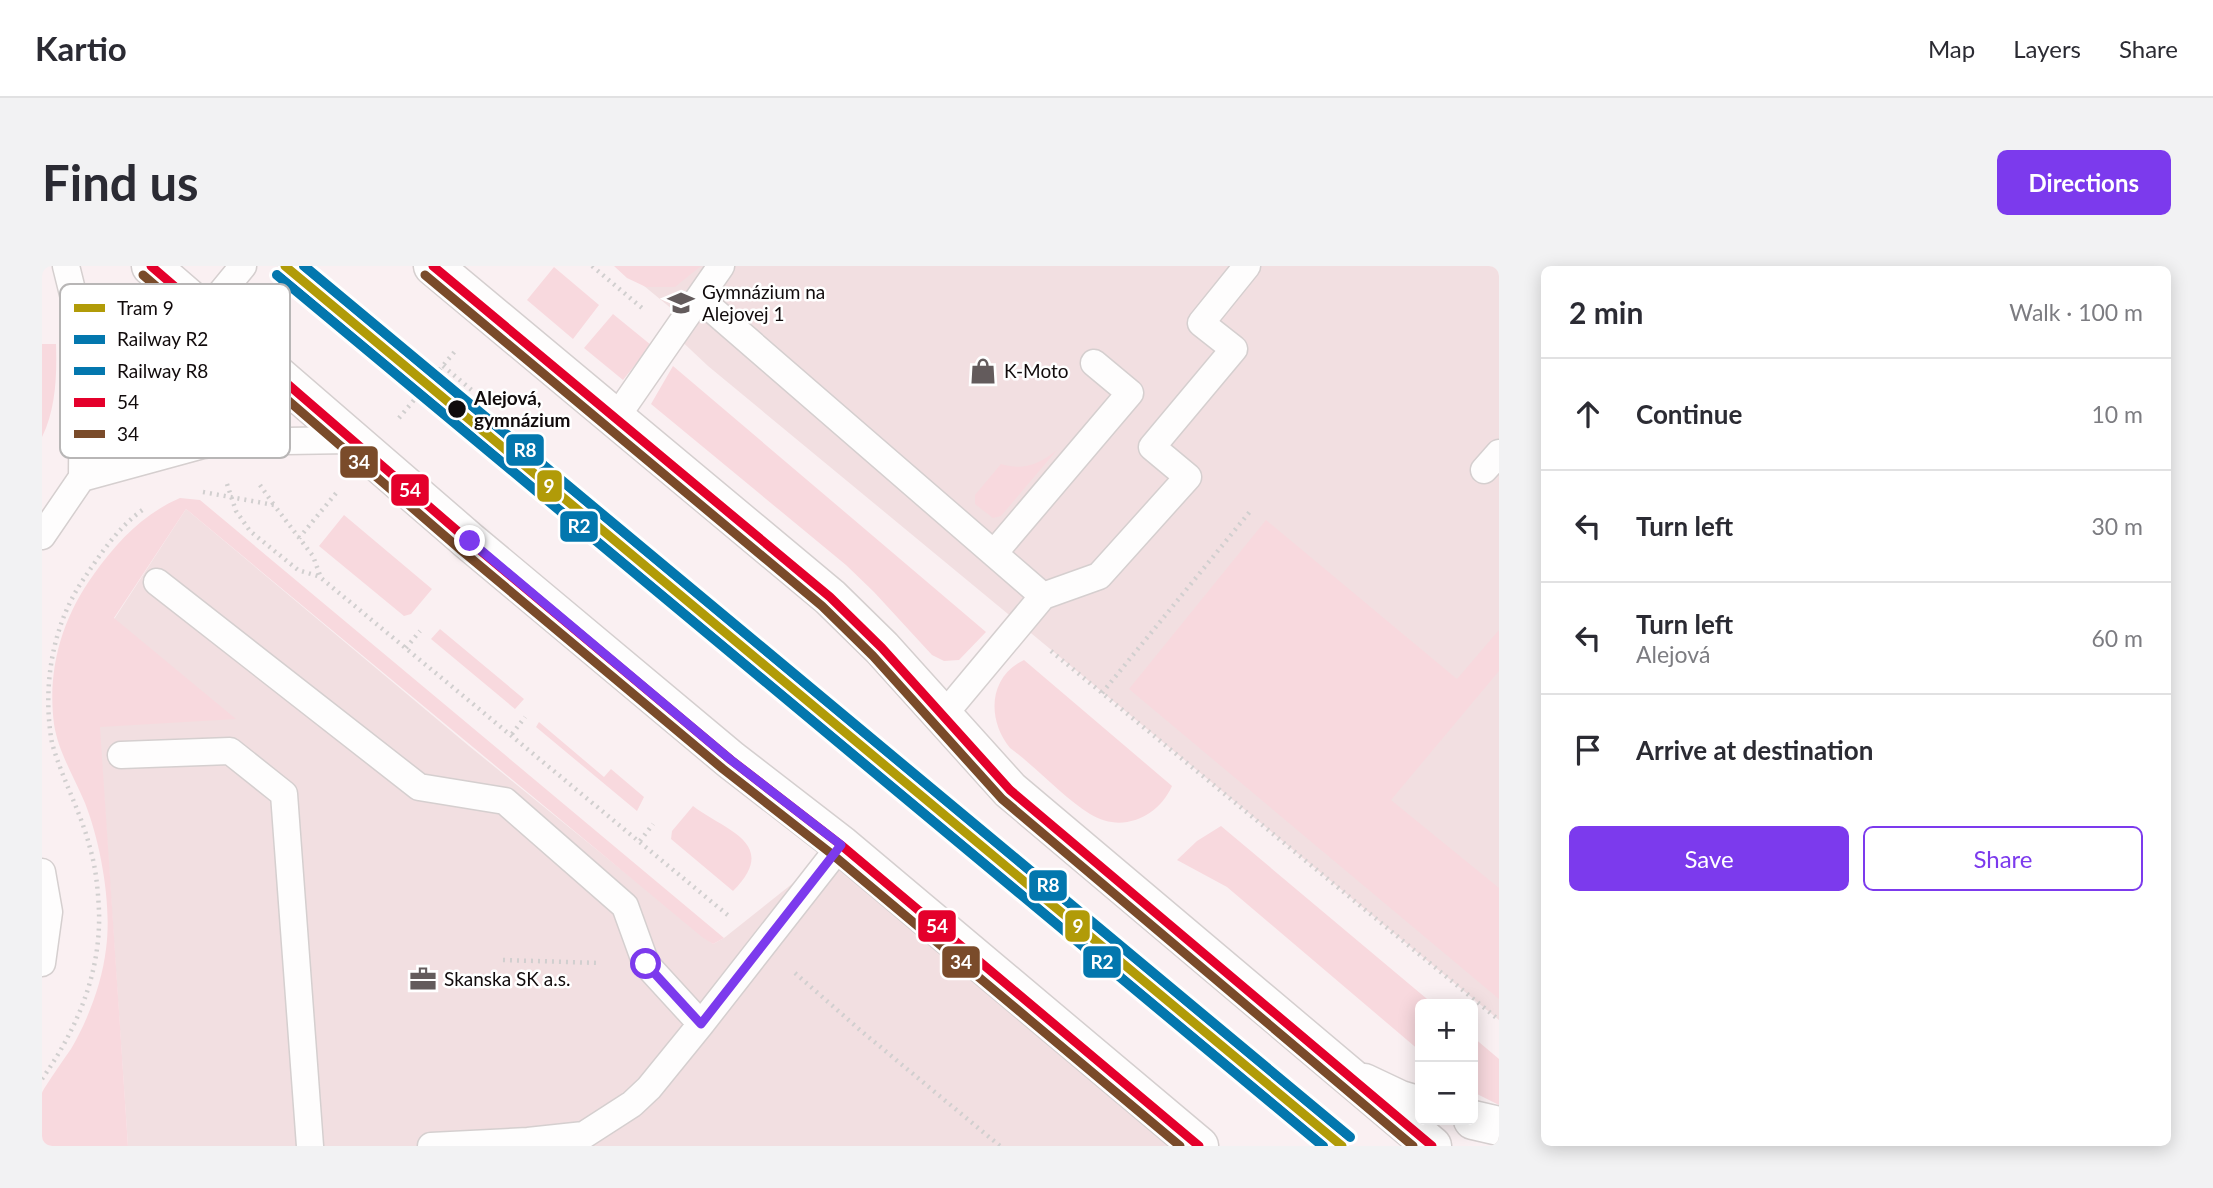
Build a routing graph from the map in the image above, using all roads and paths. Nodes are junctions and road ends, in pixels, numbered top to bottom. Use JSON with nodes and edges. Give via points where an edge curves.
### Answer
{"nodes":[{"id":1,"x":66,"y":266,"type":"edge"},
{"id":2,"x":151,"y":266,"type":"edge"},
{"id":3,"x":243,"y":266,"type":"edge"},
{"id":4,"x":433,"y":266,"type":"edge"},
{"id":5,"x":721,"y":266,"type":"edge"},
{"id":6,"x":1247,"y":266,"type":"edge"},
{"id":7,"x":70,"y":284,"type":"edge"},
{"id":8,"x":172,"y":284,"type":"edge"},
{"id":9,"x":228,"y":284,"type":"edge"},
{"id":10,"x":699,"y":298,"type":"junction"},
{"id":11,"x":489,"y":312,"type":"junction"},
{"id":12,"x":1094,"y":362,"type":"dead end"},
{"id":13,"x":443,"y":366,"type":"junction"},
{"id":14,"x":290,"y":387,"type":"edge"},
{"id":15,"x":472,"y":391,"type":"dead end"},
{"id":16,"x":615,"y":419,"type":"junction"},
{"id":17,"x":290,"y":445,"type":"edge"},
{"id":18,"x":359,"y":447,"type":"junction"},
{"id":19,"x":82,"y":458,"type":"edge"},
{"id":20,"x":96,"y":458,"type":"edge"},
{"id":21,"x":152,"y":458,"type":"edge"},
{"id":22,"x":82,"y":478,"type":"junction"},
{"id":23,"x":226,"y":480,"type":"dead end"},
{"id":24,"x":200,"y":491,"type":"dead end"},
{"id":25,"x":231,"y":498,"type":"junction"},
{"id":26,"x":1252,"y":509,"type":"dead end"},
{"id":27,"x":42,"y":536,"type":"edge"},
{"id":28,"x":299,"y":538,"type":"junction"},
{"id":29,"x":995,"y":552,"type":"junction"},
{"id":30,"x":321,"y":578,"type":"junction"},
{"id":31,"x":157,"y":582,"type":"dead end"},
{"id":32,"x":1043,"y":596,"type":"junction"},
{"id":33,"x":420,"y":631,"type":"dead end"},
{"id":34,"x":406,"y":648,"type":"junction"},
{"id":35,"x":1102,"y":693,"type":"dead end"},
{"id":36,"x":525,"y":718,"type":"dead end"},
{"id":37,"x":943,"y":718,"type":"junction"},
{"id":38,"x":512,"y":734,"type":"junction"},
{"id":39,"x":121,"y":755,"type":"dead end"},
{"id":40,"x":653,"y":824,"type":"dead end"},
{"id":41,"x":640,"y":841,"type":"junction"},
{"id":42,"x":841,"y":845,"type":"junction"},
{"id":43,"x":42,"y":872,"type":"edge"},
{"id":44,"x":763,"y":944,"type":"junction"},
{"id":45,"x":503,"y":960,"type":"dead end"},
{"id":46,"x":42,"y":963,"type":"edge"},
{"id":47,"x":646,"y":964,"type":"junction"},
{"id":48,"x":701,"y":1024,"type":"junction"},
{"id":49,"x":1355,"y":1079,"type":"junction"},
{"id":50,"x":1415,"y":1104,"type":"edge"},
{"id":51,"x":1478,"y":1121,"type":"edge"},
{"id":52,"x":1499,"y":1126,"type":"edge"},
{"id":53,"x":528,"y":1144,"type":"edge"},
{"id":54,"x":310,"y":1146,"type":"edge"},
{"id":55,"x":431,"y":1146,"type":"edge"},
{"id":56,"x":1000,"y":1146,"type":"edge"},
{"id":57,"x":1199,"y":1146,"type":"edge"},
{"id":58,"x":1432,"y":1146,"type":"edge"}],
"edges":[{"from":1,"to":7,"type":"lane"},
{"from":2,"to":8,"type":"street"},
{"from":3,"to":9,"type":"lane"},
{"from":4,"to":11,"type":"street"},
{"from":5,"to":10,"type":"lane"},
{"from":6,"to":32,"type":"lane","via":[[1201,323],[1234,349],[1152,447],[1188,477],[1099,576]]},
{"from":10,"to":16,"type":"lane"},
{"from":10,"to":29,"type":"lane"},
{"from":11,"to":13,"type":"path"},
{"from":11,"to":16,"type":"street"},
{"from":12,"to":29,"type":"lane","via":[[1130,393]]},
{"from":13,"to":15,"type":"path"},
{"from":13,"to":18,"type":"path"},
{"from":14,"to":18,"type":"street"},
{"from":16,"to":37,"type":"street","via":[[830,597]]},
{"from":17,"to":18,"type":"lane"},
{"from":18,"to":28,"type":"path"},
{"from":18,"to":42,"type":"street","via":[[731,760]]},
{"from":19,"to":22,"type":"lane"},
{"from":20,"to":22,"type":"lane"},
{"from":21,"to":22,"type":"lane"},
{"from":22,"to":27,"type":"lane"},
{"from":23,"to":25,"type":"path"},
{"from":24,"to":25,"type":"path"},
{"from":25,"to":28,"type":"path","via":[[274,505]]},
{"from":25,"to":30,"type":"path","via":[[250,531],[298,570]]},
{"from":26,"to":35,"type":"path"},
{"from":28,"to":30,"type":"path","via":[[313,556]]},
{"from":29,"to":32,"type":"lane"},
{"from":30,"to":34,"type":"path"},
{"from":31,"to":47,"type":"lane","via":[[419,787],[505,801],[625,906]]},
{"from":32,"to":37,"type":"lane"},
{"from":33,"to":34,"type":"path"},
{"from":34,"to":38,"type":"path"},
{"from":36,"to":38,"type":"path"},
{"from":37,"to":49,"type":"street","via":[[1010,790]]},
{"from":38,"to":41,"type":"path"},
{"from":39,"to":54,"type":"lane","via":[[230,751],[285,794]]},
{"from":40,"to":41,"type":"path"},
{"from":41,"to":44,"type":"path"},
{"from":42,"to":44,"type":"lane"},
{"from":42,"to":57,"type":"street"},
{"from":43,"to":46,"type":"lane","via":[[49,912]]},
{"from":44,"to":48,"type":"lane"},
{"from":44,"to":56,"type":"path"},
{"from":45,"to":47,"type":"path"},
{"from":47,"to":48,"type":"lane"},
{"from":48,"to":53,"type":"lane","via":[[632,1104],[584,1135]]},
{"from":49,"to":50,"type":"street"},
{"from":49,"to":58,"type":"street"},
{"from":51,"to":52,"type":"street"},
{"from":53,"to":55,"type":"lane"}]}
